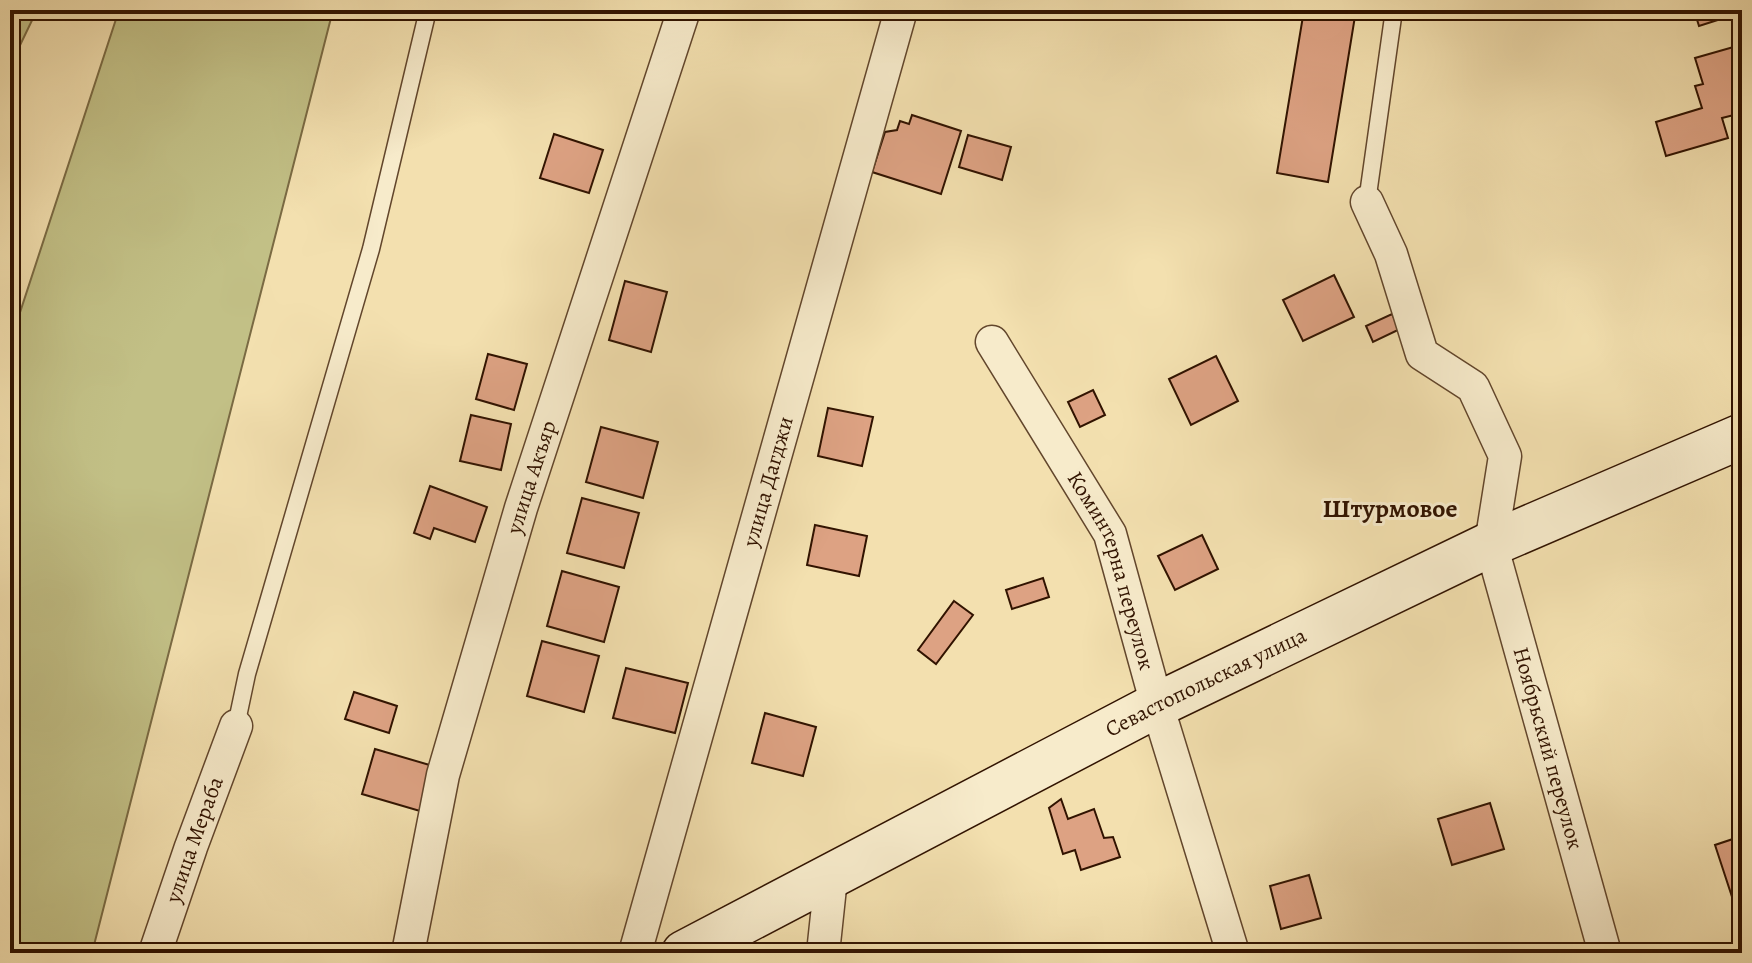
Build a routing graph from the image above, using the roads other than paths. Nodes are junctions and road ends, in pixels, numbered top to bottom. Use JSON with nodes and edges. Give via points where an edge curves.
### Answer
{"nodes":[{"id":1,"x":428,"y":10,"type":"edge"},
{"id":2,"x":684,"y":10,"type":"edge"},
{"id":3,"x":901,"y":10,"type":"edge"},
{"id":4,"x":1394,"y":10,"type":"edge"},
{"id":5,"x":1367,"y":202,"type":"joint"},
{"id":6,"x":992,"y":342,"type":"dead end"},
{"id":7,"x":1742,"y":436,"type":"edge"},
{"id":8,"x":1491,"y":544,"type":"junction"},
{"id":9,"x":1157,"y":705,"type":"junction"},
{"id":10,"x":236,"y":726,"type":"joint"},
{"id":11,"x":831,"y":878,"type":"junction"},
{"id":12,"x":155,"y":953,"type":"edge"},
{"id":13,"x":408,"y":953,"type":"edge"},
{"id":14,"x":635,"y":953,"type":"edge"},
{"id":15,"x":684,"y":953,"type":"edge"},
{"id":16,"x":823,"y":953,"type":"edge"},
{"id":17,"x":1233,"y":953,"type":"edge"},
{"id":18,"x":1605,"y":953,"type":"edge"}],
"edges":[{"from":1,"to":10,"type":"lane","via":[[371,249]]},
{"from":2,"to":13,"type":"street","name":"улица Акъяр","via":[[521,508],[443,775]]},
{"from":3,"to":14,"type":"street","name":"улица Дагджи"},
{"from":4,"to":5,"type":"lane"},
{"from":5,"to":8,"type":"street","via":[[1391,254],[1422,354],[1473,387],[1505,456]]},
{"from":6,"to":9,"type":"street","name":"Коминтерна переулок","via":[[1110,534]]},
{"from":7,"to":8,"type":"street","name":"Севастопольская улица"},
{"from":8,"to":9,"type":"street","name":"Севастопольская улица"},
{"from":8,"to":18,"type":"street","name":"Ноябрьский переулок"},
{"from":9,"to":11,"type":"street","name":"Севастопольская улица"},
{"from":9,"to":17,"type":"street","name":"Коминтерна переулок"},
{"from":10,"to":12,"type":"street","name":"улица Мераба"},
{"from":11,"to":15,"type":"street","name":"Севастопольская улица"},
{"from":11,"to":16,"type":"street"}]}
